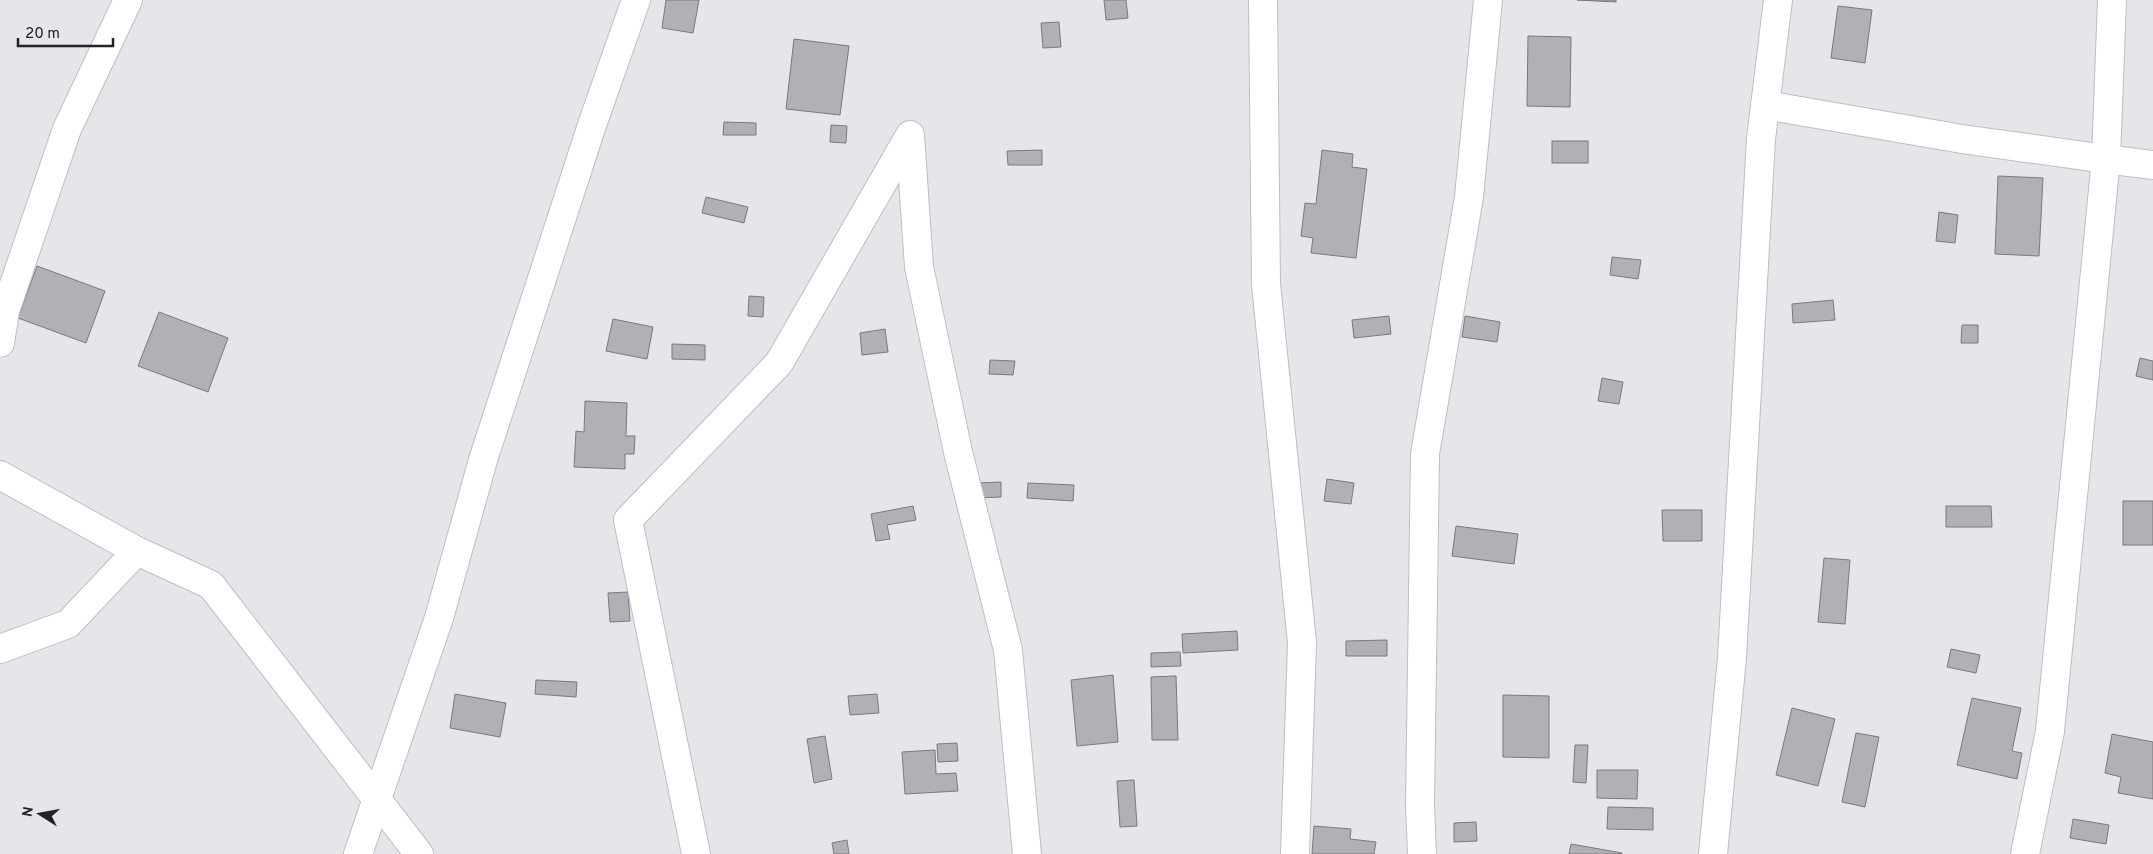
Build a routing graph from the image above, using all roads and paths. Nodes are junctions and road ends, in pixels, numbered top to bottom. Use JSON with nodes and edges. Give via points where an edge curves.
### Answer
{"nodes":[{"id":1,"x":128,"y":0,"type":"edge"},
{"id":2,"x":636,"y":0,"type":"edge"},
{"id":3,"x":1263,"y":0,"type":"edge"},
{"id":4,"x":1488,"y":0,"type":"edge"},
{"id":5,"x":1778,"y":0,"type":"edge"},
{"id":6,"x":2112,"y":0,"type":"edge"},
{"id":7,"x":1765,"y":105,"type":"junction"},
{"id":8,"x":2106,"y":158,"type":"junction"},
{"id":9,"x":2153,"y":165,"type":"edge"},
{"id":10,"x":0,"y":343,"type":"edge"},
{"id":11,"x":0,"y":474,"type":"edge"},
{"id":12,"x":137,"y":551,"type":"junction"},
{"id":13,"x":0,"y":649,"type":"edge"},
{"id":14,"x":376,"y":798,"type":"junction"},
{"id":15,"x":358,"y":854,"type":"edge"},
{"id":16,"x":419,"y":854,"type":"edge"},
{"id":17,"x":696,"y":854,"type":"edge"},
{"id":18,"x":1027,"y":854,"type":"edge"},
{"id":19,"x":1295,"y":854,"type":"edge"},
{"id":20,"x":1422,"y":854,"type":"edge"},
{"id":21,"x":1713,"y":854,"type":"edge"},
{"id":22,"x":2025,"y":854,"type":"edge"}],
"edges":[{"from":1,"to":10,"type":"street","via":[[67,129],[5,311]]},
{"from":2,"to":14,"type":"street","via":[[483,460],[438,618]]},
{"from":3,"to":19,"type":"street","via":[[1266,284],[1302,643]]},
{"from":4,"to":20,"type":"street","via":[[1469,197],[1425,454]]},
{"from":5,"to":7,"type":"street"},
{"from":6,"to":8,"type":"street"},
{"from":7,"to":8,"type":"street","via":[[1962,139]]},
{"from":7,"to":21,"type":"street","via":[[1732,658]]},
{"from":8,"to":9,"type":"street"},
{"from":8,"to":22,"type":"street","via":[[2050,731]]},
{"from":11,"to":12,"type":"street"},
{"from":12,"to":13,"type":"street","via":[[68,624]]},
{"from":12,"to":14,"type":"street","via":[[211,585]]},
{"from":14,"to":15,"type":"street"},
{"from":14,"to":16,"type":"street"},
{"from":17,"to":18,"type":"street","via":[[628,520],[779,363],[910,135],[919,267],[958,452],[1008,650]]}]}
